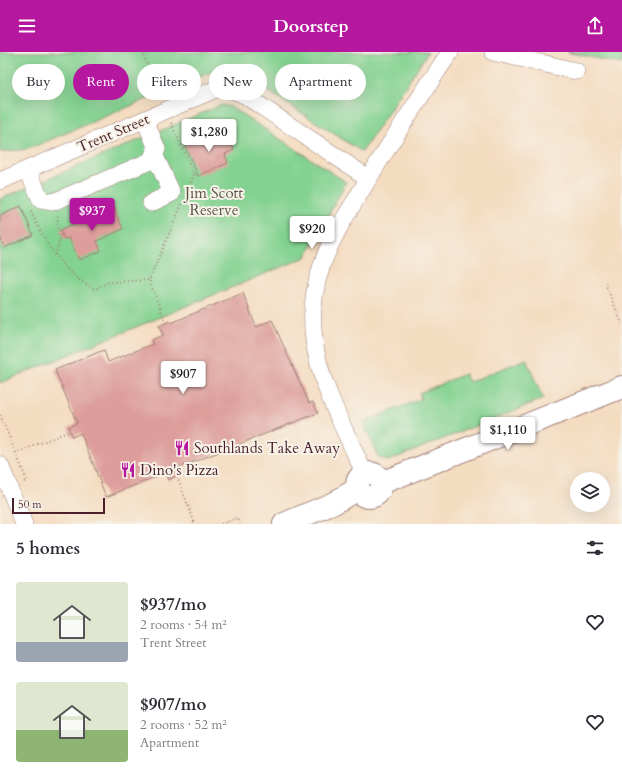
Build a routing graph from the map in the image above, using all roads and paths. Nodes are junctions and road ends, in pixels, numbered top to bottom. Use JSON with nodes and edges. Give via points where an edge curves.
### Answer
{"nodes":[{"id":1,"x":450,"y":52,"type":"edge"},
{"id":2,"x":493,"y":52,"type":"edge"},
{"id":3,"x":576,"y":71,"type":"dead end"},
{"id":4,"x":145,"y":120,"type":"junction"},
{"id":5,"x":154,"y":154,"type":"junction"},
{"id":6,"x":28,"y":170,"type":"junction"},
{"id":7,"x":3,"y":178,"type":"edge"},
{"id":8,"x":368,"y":178,"type":"junction"},
{"id":9,"x":53,"y":202,"type":"junction"},
{"id":10,"x":151,"y":203,"type":"dead end"},
{"id":11,"x":30,"y":210,"type":"dead end"},
{"id":12,"x":55,"y":255,"type":"junction"},
{"id":13,"x":149,"y":280,"type":"dead end"},
{"id":14,"x":605,"y":283,"type":"dead end"},
{"id":15,"x":622,"y":324,"type":"edge"},
{"id":16,"x":622,"y":387,"type":"edge"},
{"id":17,"x":0,"y":415,"type":"edge"},
{"id":18,"x":70,"y":431,"type":"dead end"},
{"id":19,"x":16,"y":453,"type":"junction"},
{"id":20,"x":20,"y":461,"type":"dead end"},
{"id":21,"x":0,"y":465,"type":"edge"},
{"id":22,"x":177,"y":476,"type":"dead end"},
{"id":23,"x":368,"y":482,"type":"junction"},
{"id":24,"x":24,"y":524,"type":"edge"},
{"id":25,"x":195,"y":524,"type":"edge"},
{"id":26,"x":221,"y":524,"type":"edge"},
{"id":27,"x":240,"y":524,"type":"edge"},
{"id":28,"x":284,"y":524,"type":"edge"}],
"edges":[{"from":1,"to":8,"type":"street"},
{"from":2,"to":3,"type":"street"},
{"from":4,"to":5,"type":"street","via":[[157,149]]},
{"from":4,"to":6,"type":"street","name":"Trent Street"},
{"from":4,"to":8,"type":"street","name":"Trent Street","via":[[216,89],[231,89],[246,96]]},
{"from":5,"to":9,"type":"street","via":[[150,161]]},
{"from":5,"to":10,"type":"street","via":[[172,193]]},
{"from":6,"to":7,"type":"street","name":"Trent Street"},
{"from":6,"to":9,"type":"street","via":[[41,200]]},
{"from":8,"to":23,"type":"street","via":[[327,251],[320,269],[313,314],[314,340],[322,374]]},
{"from":9,"to":12,"type":"path","via":[[59,218],[57,227],[61,237]]},
{"from":11,"to":12,"type":"path"},
{"from":12,"to":13,"type":"path","via":[[82,283],[95,289],[109,282]]},
{"from":14,"to":15,"type":"path"},
{"from":16,"to":23,"type":"main road"},
{"from":17,"to":19,"type":"path"},
{"from":18,"to":19,"type":"path"},
{"from":19,"to":20,"type":"path"},
{"from":21,"to":24,"type":"street"},
{"from":22,"to":25,"type":"path"},
{"from":23,"to":28,"type":"main road","via":[[334,503]]},
{"from":26,"to":27,"type":"path","via":[[238,518]]}]}
